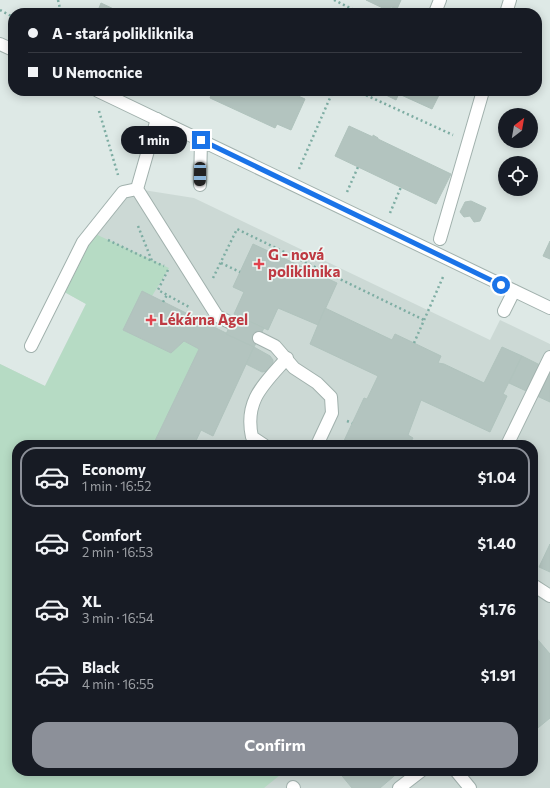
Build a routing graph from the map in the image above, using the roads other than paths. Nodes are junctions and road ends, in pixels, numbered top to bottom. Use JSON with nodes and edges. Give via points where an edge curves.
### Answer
{"nodes":[{"id":1,"x":109,"y":96,"type":"edge"},
{"id":2,"x":482,"y":96,"type":"edge"},
{"id":3,"x":157,"y":119,"type":"junction"},
{"id":4,"x":201,"y":140,"type":"junction"},
{"id":5,"x":200,"y":186,"type":"dead end"},
{"id":6,"x":137,"y":189,"type":"junction"},
{"id":7,"x":440,"y":239,"type":"dead end"},
{"id":8,"x":514,"y":291,"type":"junction"},
{"id":9,"x":550,"y":308,"type":"edge"},
{"id":10,"x":504,"y":311,"type":"dead end"},
{"id":11,"x":231,"y":324,"type":"dead end"},
{"id":12,"x":259,"y":338,"type":"dead end"},
{"id":13,"x":31,"y":346,"type":"dead end"},
{"id":14,"x":550,"y":357,"type":"edge"},
{"id":15,"x":287,"y":358,"type":"junction"},
{"id":16,"x":256,"y":440,"type":"edge"},
{"id":17,"x":319,"y":440,"type":"edge"},
{"id":18,"x":509,"y":440,"type":"edge"},
{"id":19,"x":538,"y":588,"type":"edge"},
{"id":20,"x":550,"y":596,"type":"edge"},
{"id":21,"x":415,"y":776,"type":"edge"},
{"id":22,"x":460,"y":776,"type":"edge"},
{"id":23,"x":399,"y":788,"type":"edge"},
{"id":24,"x":470,"y":788,"type":"edge"}],
"edges":[{"from":1,"to":3,"type":"street"},
{"from":2,"to":7,"type":"street"},
{"from":3,"to":4,"type":"street"},
{"from":3,"to":6,"type":"street"},
{"from":4,"to":5,"type":"street"},
{"from":4,"to":8,"type":"street"},
{"from":6,"to":11,"type":"street","via":[[217,316]]},
{"from":6,"to":13,"type":"street","via":[[123,192],[83,242]]},
{"from":8,"to":9,"type":"street"},
{"from":8,"to":10,"type":"street"},
{"from":12,"to":15,"type":"street","via":[[275,346]]},
{"from":14,"to":18,"type":"street"},
{"from":15,"to":16,"type":"street","via":[[261,388],[251,408],[249,422],[252,437]]},
{"from":15,"to":17,"type":"street","via":[[294,368],[317,383],[331,397],[332,413]]},
{"from":19,"to":20,"type":"street"},
{"from":21,"to":23,"type":"street"},
{"from":22,"to":24,"type":"street"}]}
